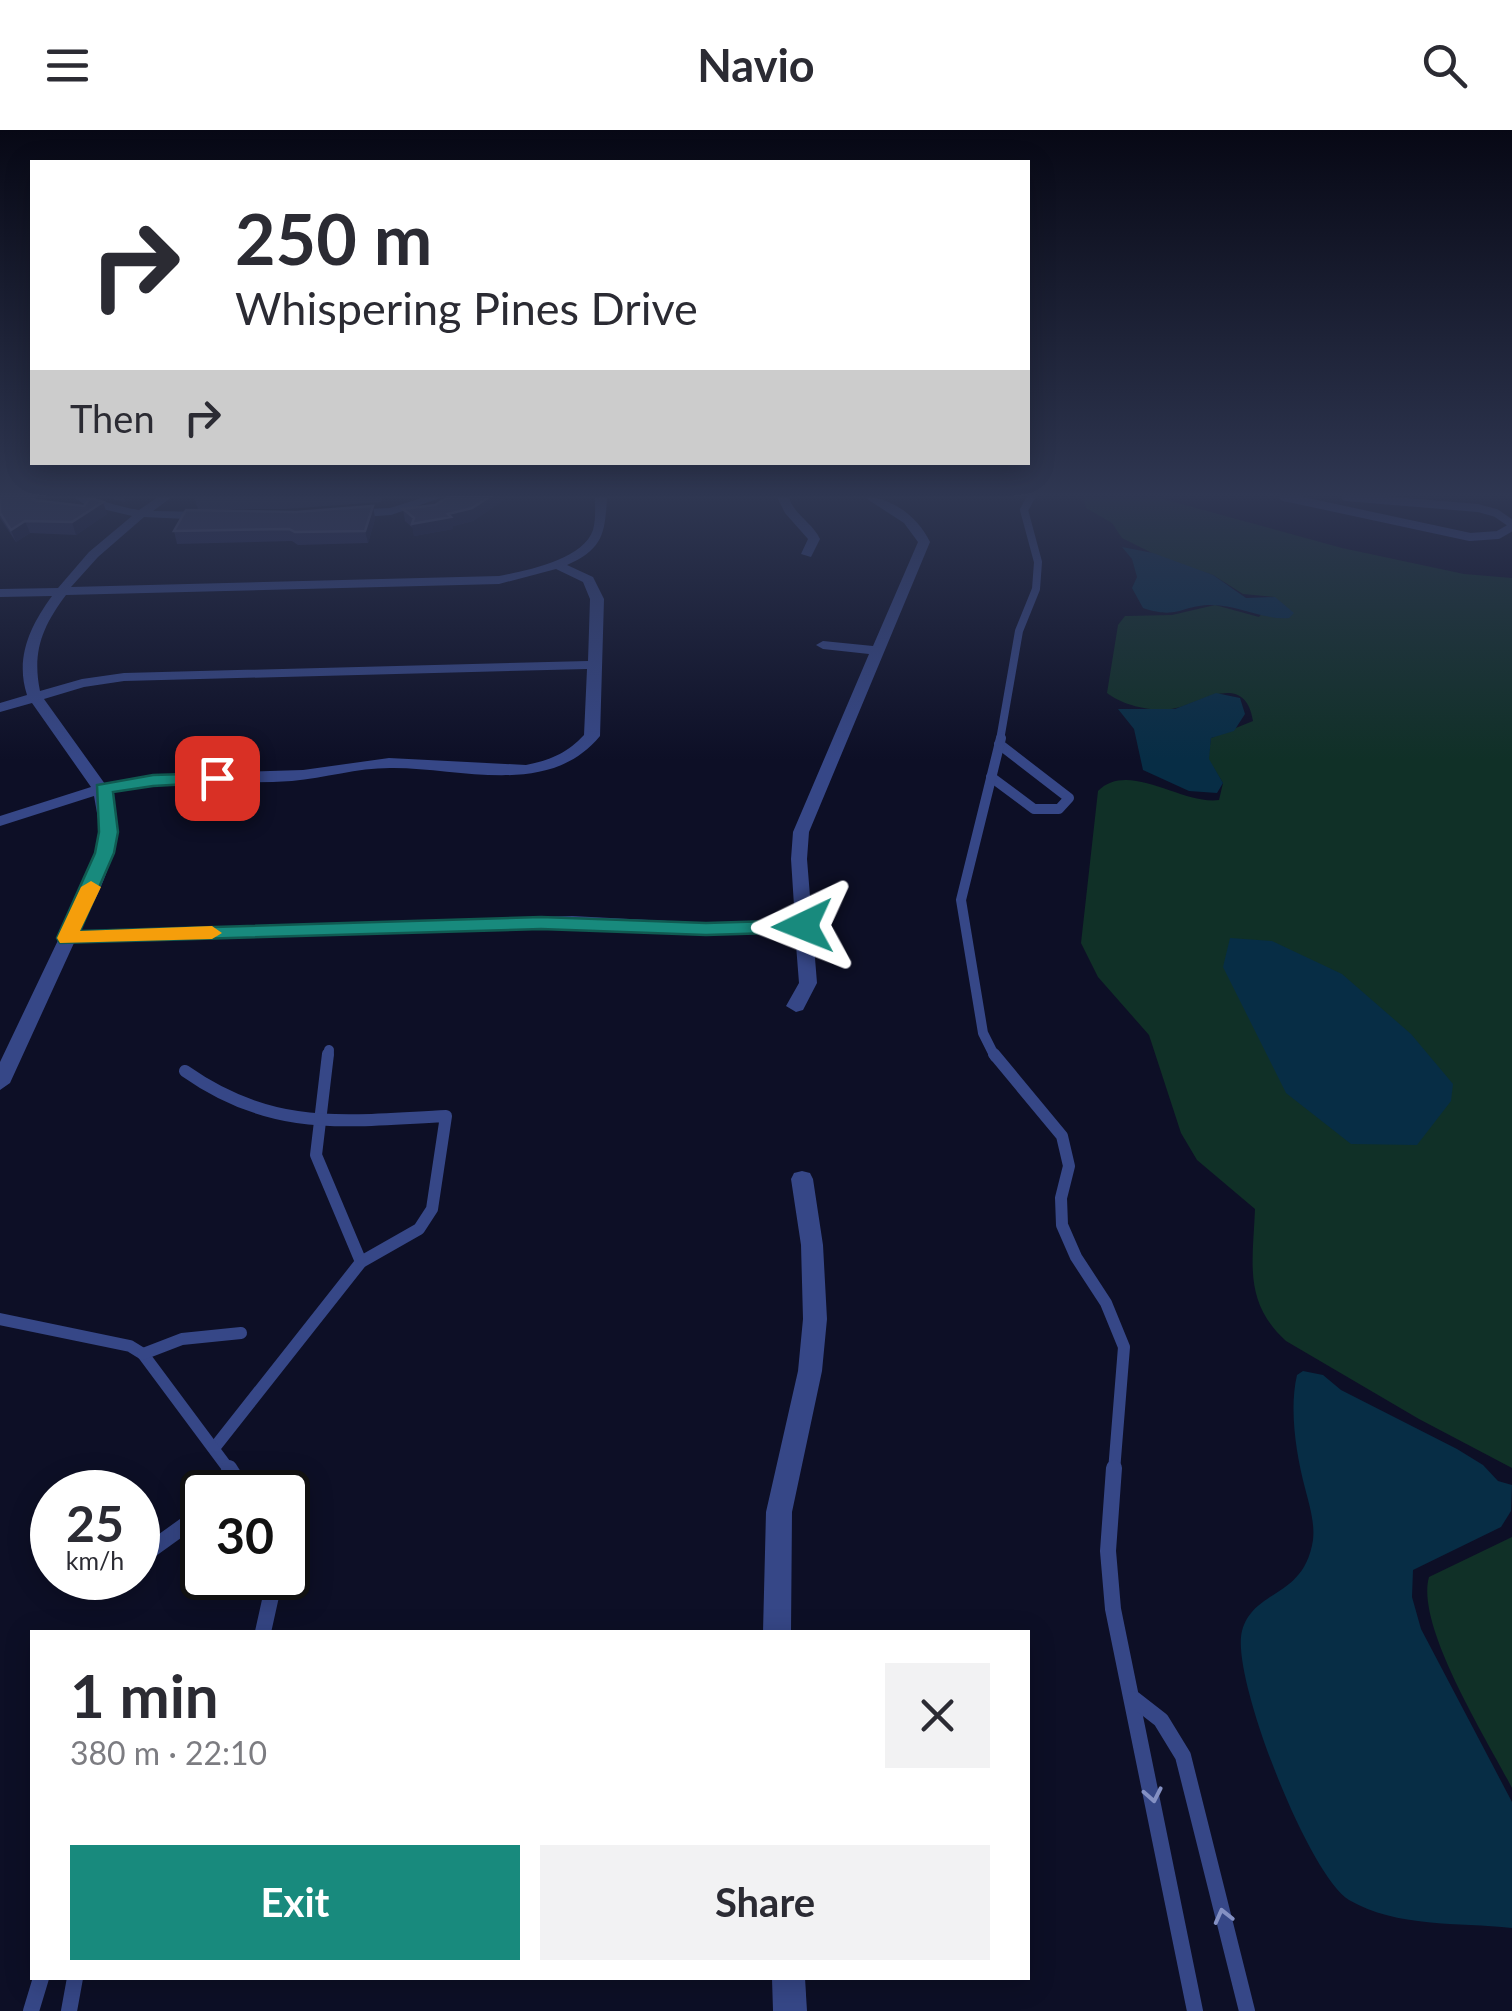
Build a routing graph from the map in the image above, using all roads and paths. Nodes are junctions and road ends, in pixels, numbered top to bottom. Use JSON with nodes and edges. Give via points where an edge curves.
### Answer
{"nodes":[{"id":1,"x":69,"y":585,"type":"edge"},
{"id":2,"x":377,"y":585,"type":"edge"},
{"id":3,"x":591,"y":585,"type":"edge"},
{"id":4,"x":905,"y":585,"type":"edge"},
{"id":5,"x":1036,"y":585,"type":"edge"},
{"id":6,"x":64,"y":591,"type":"junction"},
{"id":7,"x":0,"y":593,"type":"edge"},
{"id":8,"x":823,"y":645,"type":"dead end"},
{"id":9,"x":876,"y":652,"type":"junction"},
{"id":10,"x":595,"y":665,"type":"junction"},
{"id":11,"x":35,"y":697,"type":"junction"},
{"id":12,"x":0,"y":708,"type":"edge"},
{"id":13,"x":999,"y":744,"type":"junction"},
{"id":14,"x":990,"y":777,"type":"junction"},
{"id":15,"x":103,"y":788,"type":"junction"},
{"id":16,"x":0,"y":821,"type":"edge"},
{"id":17,"x":803,"y":926,"type":"junction"},
{"id":18,"x":67,"y":938,"type":"junction"},
{"id":19,"x":796,"y":1006,"type":"dead end"},
{"id":20,"x":328,"y":1050,"type":"dead end"},
{"id":21,"x":185,"y":1071,"type":"dead end"},
{"id":22,"x":0,"y":1082,"type":"edge"},
{"id":23,"x":318,"y":1120,"type":"junction"},
{"id":24,"x":802,"y":1180,"type":"dead end"},
{"id":25,"x":361,"y":1262,"type":"junction"},
{"id":26,"x":0,"y":1319,"type":"edge"},
{"id":27,"x":241,"y":1333,"type":"dead end"},
{"id":28,"x":143,"y":1354,"type":"junction"},
{"id":29,"x":215,"y":1447,"type":"junction"},
{"id":30,"x":227,"y":1470,"type":"edge"},
{"id":31,"x":271,"y":1600,"type":"edge"},
{"id":32,"x":264,"y":1630,"type":"edge"},
{"id":33,"x":778,"y":1630,"type":"edge"},
{"id":34,"x":1134,"y":1699,"type":"junction"},
{"id":35,"x":40,"y":1980,"type":"edge"},
{"id":36,"x":75,"y":1980,"type":"edge"},
{"id":37,"x":789,"y":1980,"type":"edge"},
{"id":38,"x":31,"y":2011,"type":"edge"},
{"id":39,"x":70,"y":2011,"type":"edge"},
{"id":40,"x":790,"y":2011,"type":"edge"},
{"id":41,"x":1195,"y":2011,"type":"edge"},
{"id":42,"x":1247,"y":2011,"type":"edge"}],
"edges":[{"from":1,"to":6,"type":"street"},
{"from":2,"to":6,"type":"street"},
{"from":3,"to":10,"type":"street"},
{"from":4,"to":9,"type":"street"},
{"from":5,"to":13,"type":"lane","via":[[1019,631]]},
{"from":6,"to":7,"type":"street"},
{"from":6,"to":11,"type":"street","via":[[30,648],[27,676]]},
{"from":8,"to":9,"type":"street"},
{"from":9,"to":17,"type":"street","via":[[801,832]]},
{"from":10,"to":11,"type":"street","via":[[124,677]]},
{"from":10,"to":15,"type":"street","via":[[592,736],[551,764],[504,772],[388,764]]},
{"from":11,"to":12,"type":"street"},
{"from":11,"to":15,"type":"street"},
{"from":13,"to":14,"type":"lane"},
{"from":13,"to":14,"type":"lane","via":[[1069,798],[1059,809],[1034,809]]},
{"from":14,"to":34,"type":"lane","via":[[961,900],[968,959],[982,1033],[998,1063],[1062,1136],[1070,1166],[1062,1224],[1124,1347],[1108,1551],[1113,1609]]},
{"from":15,"to":16,"type":"street"},
{"from":15,"to":18,"type":"street","via":[[104,853]]},
{"from":17,"to":18,"type":"street","via":[[554,923]]},
{"from":17,"to":19,"type":"street","via":[[808,984]]},
{"from":18,"to":22,"type":"street"},
{"from":20,"to":23,"type":"lane"},
{"from":21,"to":23,"type":"lane","via":[[212,1094],[258,1112]]},
{"from":23,"to":25,"type":"lane","via":[[316,1155]]},
{"from":23,"to":25,"type":"lane","via":[[446,1116],[432,1209],[419,1229]]},
{"from":24,"to":33,"type":"street","via":[[816,1319],[779,1512]]},
{"from":25,"to":29,"type":"lane"},
{"from":26,"to":28,"type":"lane"},
{"from":27,"to":28,"type":"lane","via":[[182,1339]]},
{"from":28,"to":29,"type":"lane"},
{"from":29,"to":30,"type":"lane"},
{"from":31,"to":32,"type":"lane"},
{"from":34,"to":41,"type":"lane","one_way":true},
{"from":42,"to":34,"type":"lane","one_way":true,"via":[[1183,1756],[1162,1720]]},
{"from":35,"to":38,"type":"lane"},
{"from":36,"to":39,"type":"lane"},
{"from":37,"to":40,"type":"street"}]}
